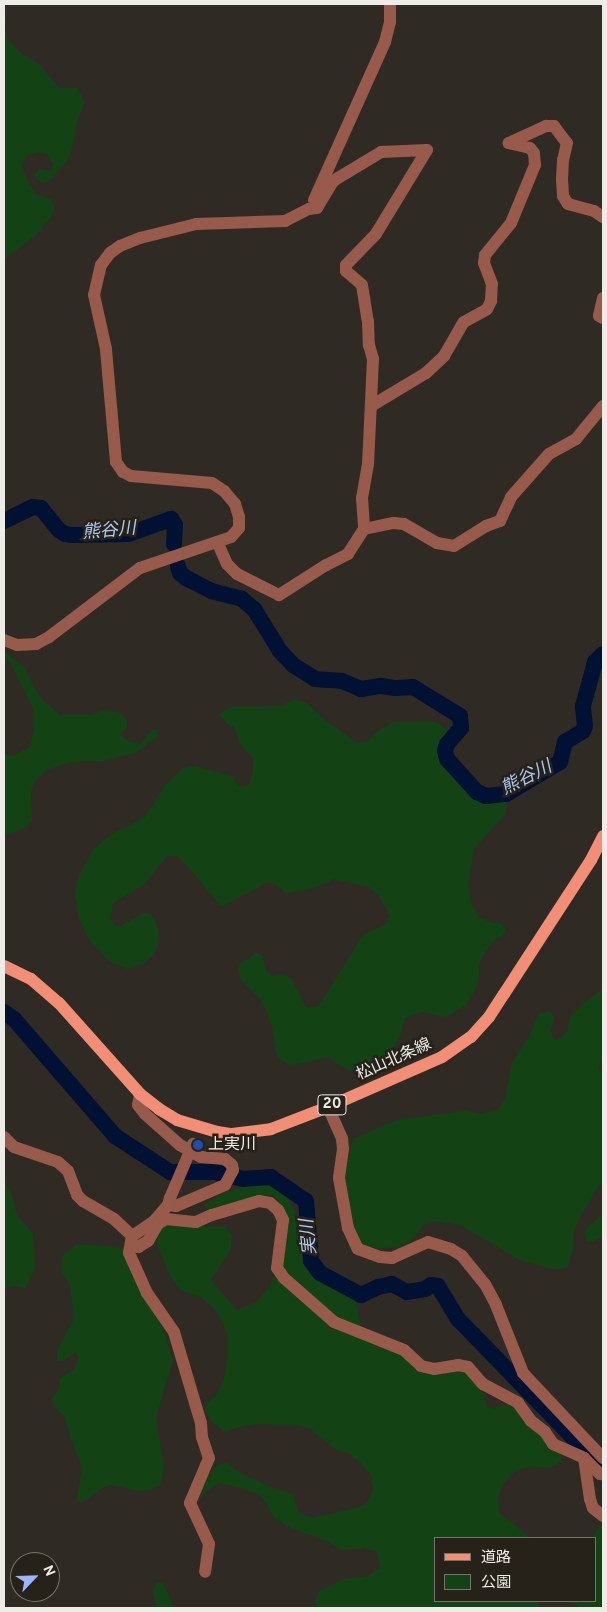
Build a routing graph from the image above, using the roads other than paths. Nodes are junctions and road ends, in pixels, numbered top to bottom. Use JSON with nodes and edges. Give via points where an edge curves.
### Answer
{"nodes":[{"id":1,"x":390,"y":4,"type":"edge"},
{"id":2,"x":309,"y":209,"type":"junction"},
{"id":3,"x":603,"y":216,"type":"edge"},
{"id":4,"x":603,"y":298,"type":"edge"},
{"id":5,"x":603,"y":318,"type":"edge"},
{"id":6,"x":371,"y":406,"type":"junction"},
{"id":7,"x":603,"y":406,"type":"edge"},
{"id":8,"x":364,"y":529,"type":"junction"},
{"id":9,"x":217,"y":542,"type":"junction"},
{"id":10,"x":4,"y":640,"type":"edge"},
{"id":11,"x":603,"y":836,"type":"edge"},
{"id":12,"x":4,"y":966,"type":"edge"},
{"id":13,"x":140,"y":1094,"type":"junction"},
{"id":14,"x":328,"y":1107,"type":"junction"},
{"id":15,"x":200,"y":1128,"type":"junction"},
{"id":16,"x":4,"y":1137,"type":"edge"},
{"id":17,"x":169,"y":1202,"type":"junction"},
{"id":18,"x":132,"y":1240,"type":"junction"},
{"id":19,"x":584,"y":1458,"type":"junction"},
{"id":20,"x":603,"y":1458,"type":"edge"},
{"id":21,"x":603,"y":1474,"type":"edge"},
{"id":22,"x":603,"y":1516,"type":"edge"},
{"id":23,"x":206,"y":1572,"type":"dead end"}],
"edges":[{"from":1,"to":2,"type":"street","via":[[385,42]]},
{"from":2,"to":6,"type":"street","via":[[317,208],[334,181],[381,152],[427,150],[376,234],[346,265],[346,272],[362,284],[365,298],[373,359]]},
{"from":2,"to":9,"type":"street","via":[[285,221],[196,224],[140,238],[110,253],[96,280],[94,295],[106,349],[116,462],[123,472],[131,476],[212,482],[224,491],[235,504],[239,528],[231,537]]},
{"from":3,"to":6,"type":"street","via":[[568,204],[563,196],[563,160],[567,143],[554,126],[546,126],[509,143],[530,148],[535,165],[510,223],[485,255],[484,263],[492,284],[491,301],[486,309],[464,322],[444,356],[426,373]]},
{"from":4,"to":5,"type":"street","via":[[599,316]]},
{"from":6,"to":8,"type":"street","via":[[368,464],[362,498]]},
{"from":7,"to":8,"type":"street","via":[[576,439],[548,454],[511,497],[500,522],[486,526],[454,546],[437,543],[404,524],[393,522]]},
{"from":8,"to":9,"type":"street","via":[[348,554],[279,595],[237,574],[224,560]]},
{"from":9,"to":10,"type":"street","via":[[140,568],[36,644],[17,645]]},
{"from":11,"to":14,"type":"main road","name":"松山北条線","number":"20","via":[[591,860],[489,1017],[471,1037],[442,1057]]},
{"from":12,"to":13,"type":"main road","name":"松山北条線","number":"20","via":[[32,979],[59,1003]]},
{"from":13,"to":15,"type":"main road","name":"松山北条線","number":"20","via":[[177,1120]]},
{"from":13,"to":17,"type":"street","via":[[138,1105],[162,1131],[201,1157],[229,1161],[231,1175],[216,1190],[176,1206]]},
{"from":14,"to":15,"type":"main road","name":"松山北条線","number":"20","via":[[265,1130],[232,1134]]},
{"from":14,"to":20,"type":"street","via":[[342,1139],[339,1178],[348,1228],[358,1249],[380,1258],[392,1258],[428,1242],[462,1256],[485,1284],[496,1304],[523,1373]]},
{"from":15,"to":17,"type":"street","bridge":true},
{"from":16,"to":18,"type":"street","via":[[14,1147],[58,1162],[68,1171],[77,1195],[114,1219]]},
{"from":17,"to":18,"type":"street"},
{"from":18,"to":19,"type":"street","via":[[138,1247],[148,1241],[158,1224],[166,1219],[196,1222],[259,1201],[270,1203],[283,1220],[276,1268],[334,1322],[404,1350],[421,1366],[434,1369],[458,1365],[468,1367],[483,1384],[518,1403],[554,1444]]},
{"from":18,"to":23,"type":"street","via":[[129,1253],[147,1293],[174,1332],[209,1458],[190,1503],[209,1544]]},
{"from":19,"to":21,"type":"street"},
{"from":19,"to":22,"type":"street","via":[[590,1499],[593,1508]]}]}
